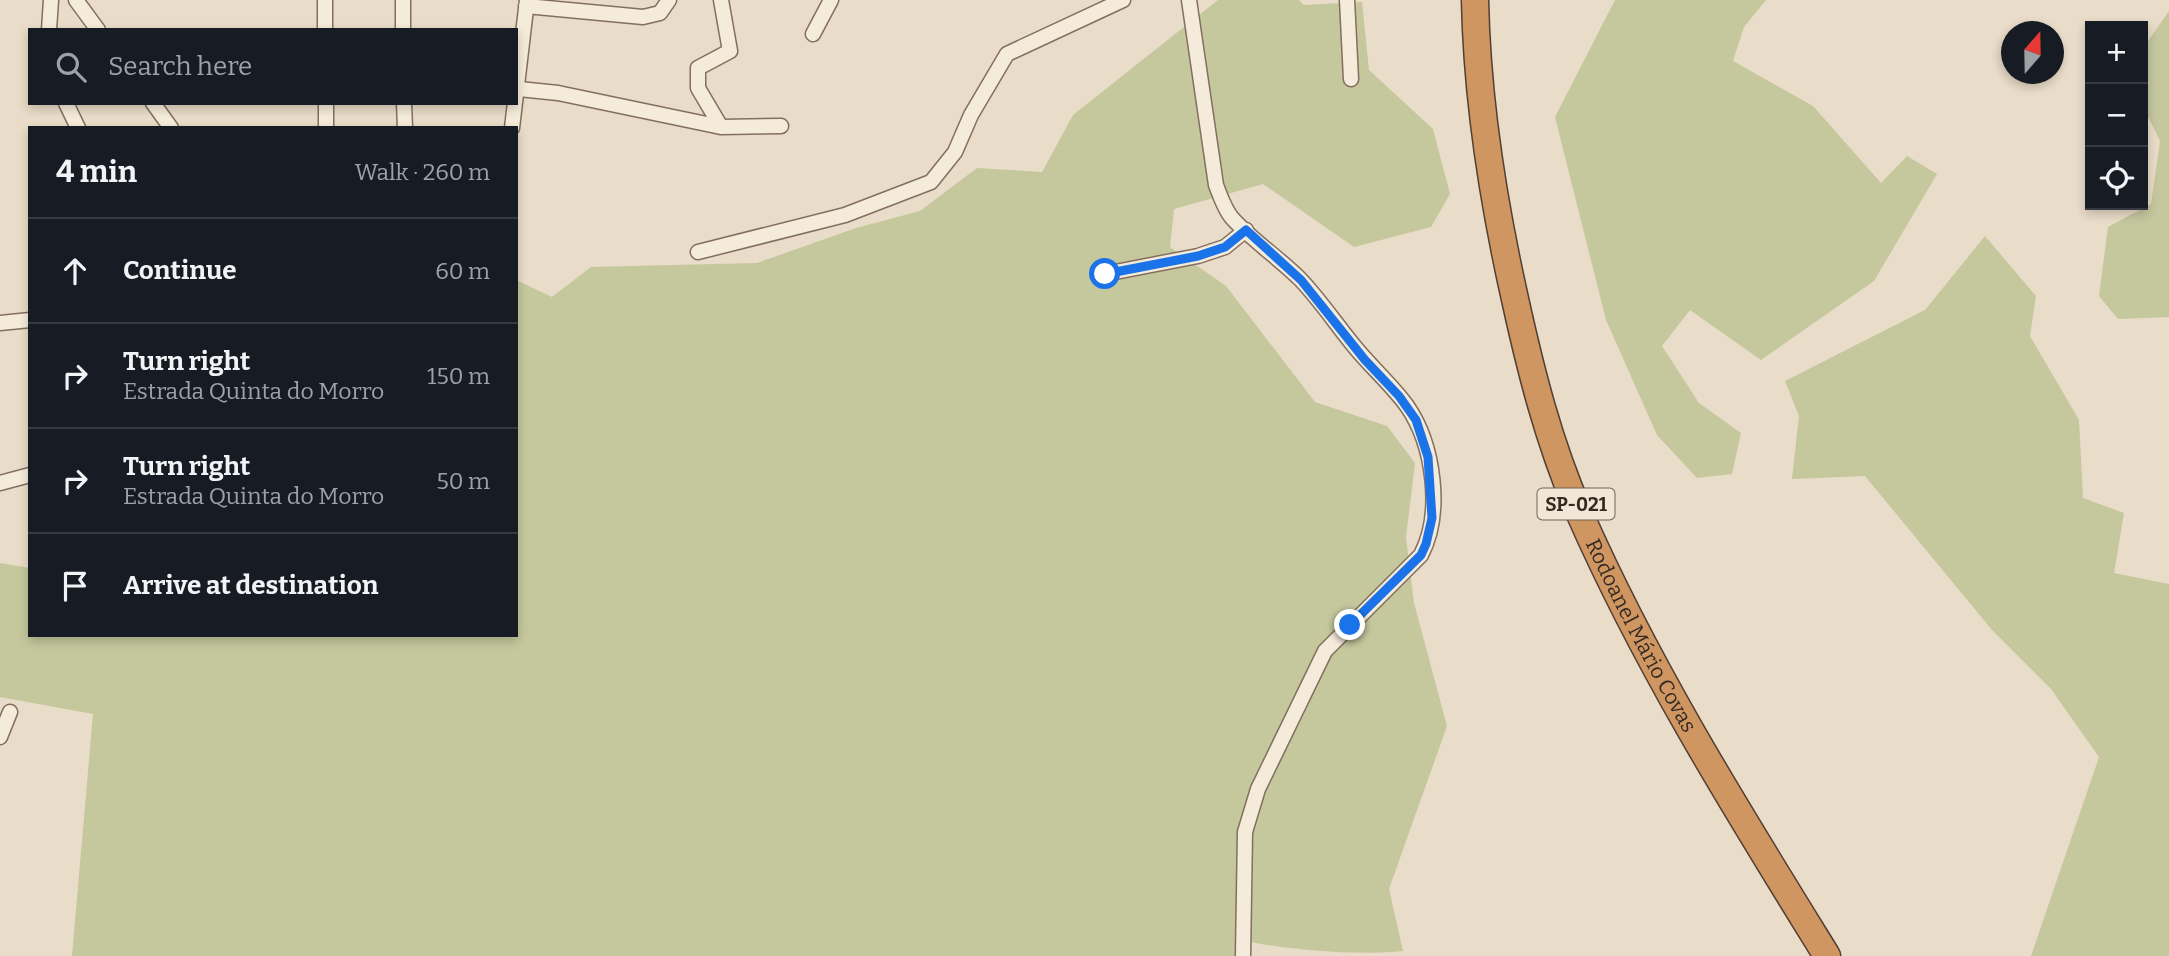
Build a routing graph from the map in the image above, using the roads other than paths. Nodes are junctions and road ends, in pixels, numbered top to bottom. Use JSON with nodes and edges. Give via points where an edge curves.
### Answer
{"nodes":[{"id":1,"x":51,"y":0,"type":"edge"},
{"id":2,"x":76,"y":0,"type":"edge"},
{"id":3,"x":325,"y":0,"type":"edge"},
{"id":4,"x":402,"y":0,"type":"edge"},
{"id":5,"x":670,"y":0,"type":"edge"},
{"id":6,"x":721,"y":0,"type":"edge"},
{"id":7,"x":831,"y":0,"type":"edge"},
{"id":8,"x":1123,"y":0,"type":"edge"},
{"id":9,"x":1189,"y":0,"type":"edge"},
{"id":10,"x":1347,"y":0,"type":"edge"},
{"id":11,"x":1475,"y":0,"type":"edge"},
{"id":12,"x":526,"y":3,"type":"edge"},
{"id":13,"x":49,"y":28,"type":"edge"},
{"id":14,"x":97,"y":28,"type":"edge"},
{"id":15,"x":325,"y":28,"type":"edge"},
{"id":16,"x":403,"y":28,"type":"edge"},
{"id":17,"x":813,"y":34,"type":"dead end"},
{"id":18,"x":1351,"y":79,"type":"dead end"},
{"id":19,"x":519,"y":89,"type":"junction"},
{"id":20,"x":518,"y":95,"type":"edge"},
{"id":21,"x":67,"y":105,"type":"edge"},
{"id":22,"x":154,"y":105,"type":"edge"},
{"id":23,"x":326,"y":105,"type":"edge"},
{"id":24,"x":404,"y":105,"type":"edge"},
{"id":25,"x":516,"y":105,"type":"edge"},
{"id":26,"x":77,"y":126,"type":"edge"},
{"id":27,"x":169,"y":126,"type":"edge"},
{"id":28,"x":326,"y":126,"type":"edge"},
{"id":29,"x":405,"y":126,"type":"edge"},
{"id":30,"x":512,"y":126,"type":"edge"},
{"id":31,"x":781,"y":126,"type":"dead end"},
{"id":32,"x":721,"y":127,"type":"junction"},
{"id":33,"x":1246,"y":230,"type":"junction"},
{"id":34,"x":698,"y":252,"type":"dead end"},
{"id":35,"x":1105,"y":274,"type":"dead end"},
{"id":36,"x":28,"y":320,"type":"edge"},
{"id":37,"x":0,"y":323,"type":"edge"},
{"id":38,"x":28,"y":476,"type":"edge"},
{"id":39,"x":0,"y":483,"type":"edge"},
{"id":40,"x":10,"y":712,"type":"dead end"},
{"id":41,"x":0,"y":737,"type":"edge"},
{"id":42,"x":1243,"y":956,"type":"edge"},
{"id":43,"x":1827,"y":956,"type":"edge"}],
"edges":[{"from":1,"to":13,"type":"street"},
{"from":2,"to":14,"type":"street"},
{"from":3,"to":15,"type":"street"},
{"from":4,"to":16,"type":"street"},
{"from":5,"to":12,"type":"street","via":[[660,13],[643,17]]},
{"from":6,"to":32,"type":"street","via":[[730,51],[698,68],[698,88]]},
{"from":7,"to":17,"type":"street"},
{"from":8,"to":34,"type":"street","via":[[1007,54],[955,152],[931,182],[845,215]]},
{"from":9,"to":33,"type":"street","via":[[1216,185],[1230,217]]},
{"from":10,"to":18,"type":"street"},
{"from":11,"to":43,"type":"highway","name":"Rodoanel Mário Covas","number":"SP-021","via":[[1489,172],[1532,376],[1556,453],[1579,512],[1672,698]]},
{"from":12,"to":19,"type":"street"},
{"from":19,"to":20,"type":"street"},
{"from":19,"to":32,"type":"street"},
{"from":21,"to":26,"type":"street"},
{"from":22,"to":27,"type":"street"},
{"from":23,"to":28,"type":"street"},
{"from":24,"to":29,"type":"street"},
{"from":25,"to":30,"type":"street"},
{"from":31,"to":32,"type":"street"},
{"from":33,"to":35,"type":"street","via":[[1225,247],[1198,256]]},
{"from":33,"to":42,"type":"street","via":[[1301,280],[1407,407],[1428,457],[1432,505],[1429,536],[1421,555],[1325,651],[1258,789],[1245,832]]},
{"from":36,"to":37,"type":"street"},
{"from":38,"to":39,"type":"street"},
{"from":40,"to":41,"type":"street"}]}
